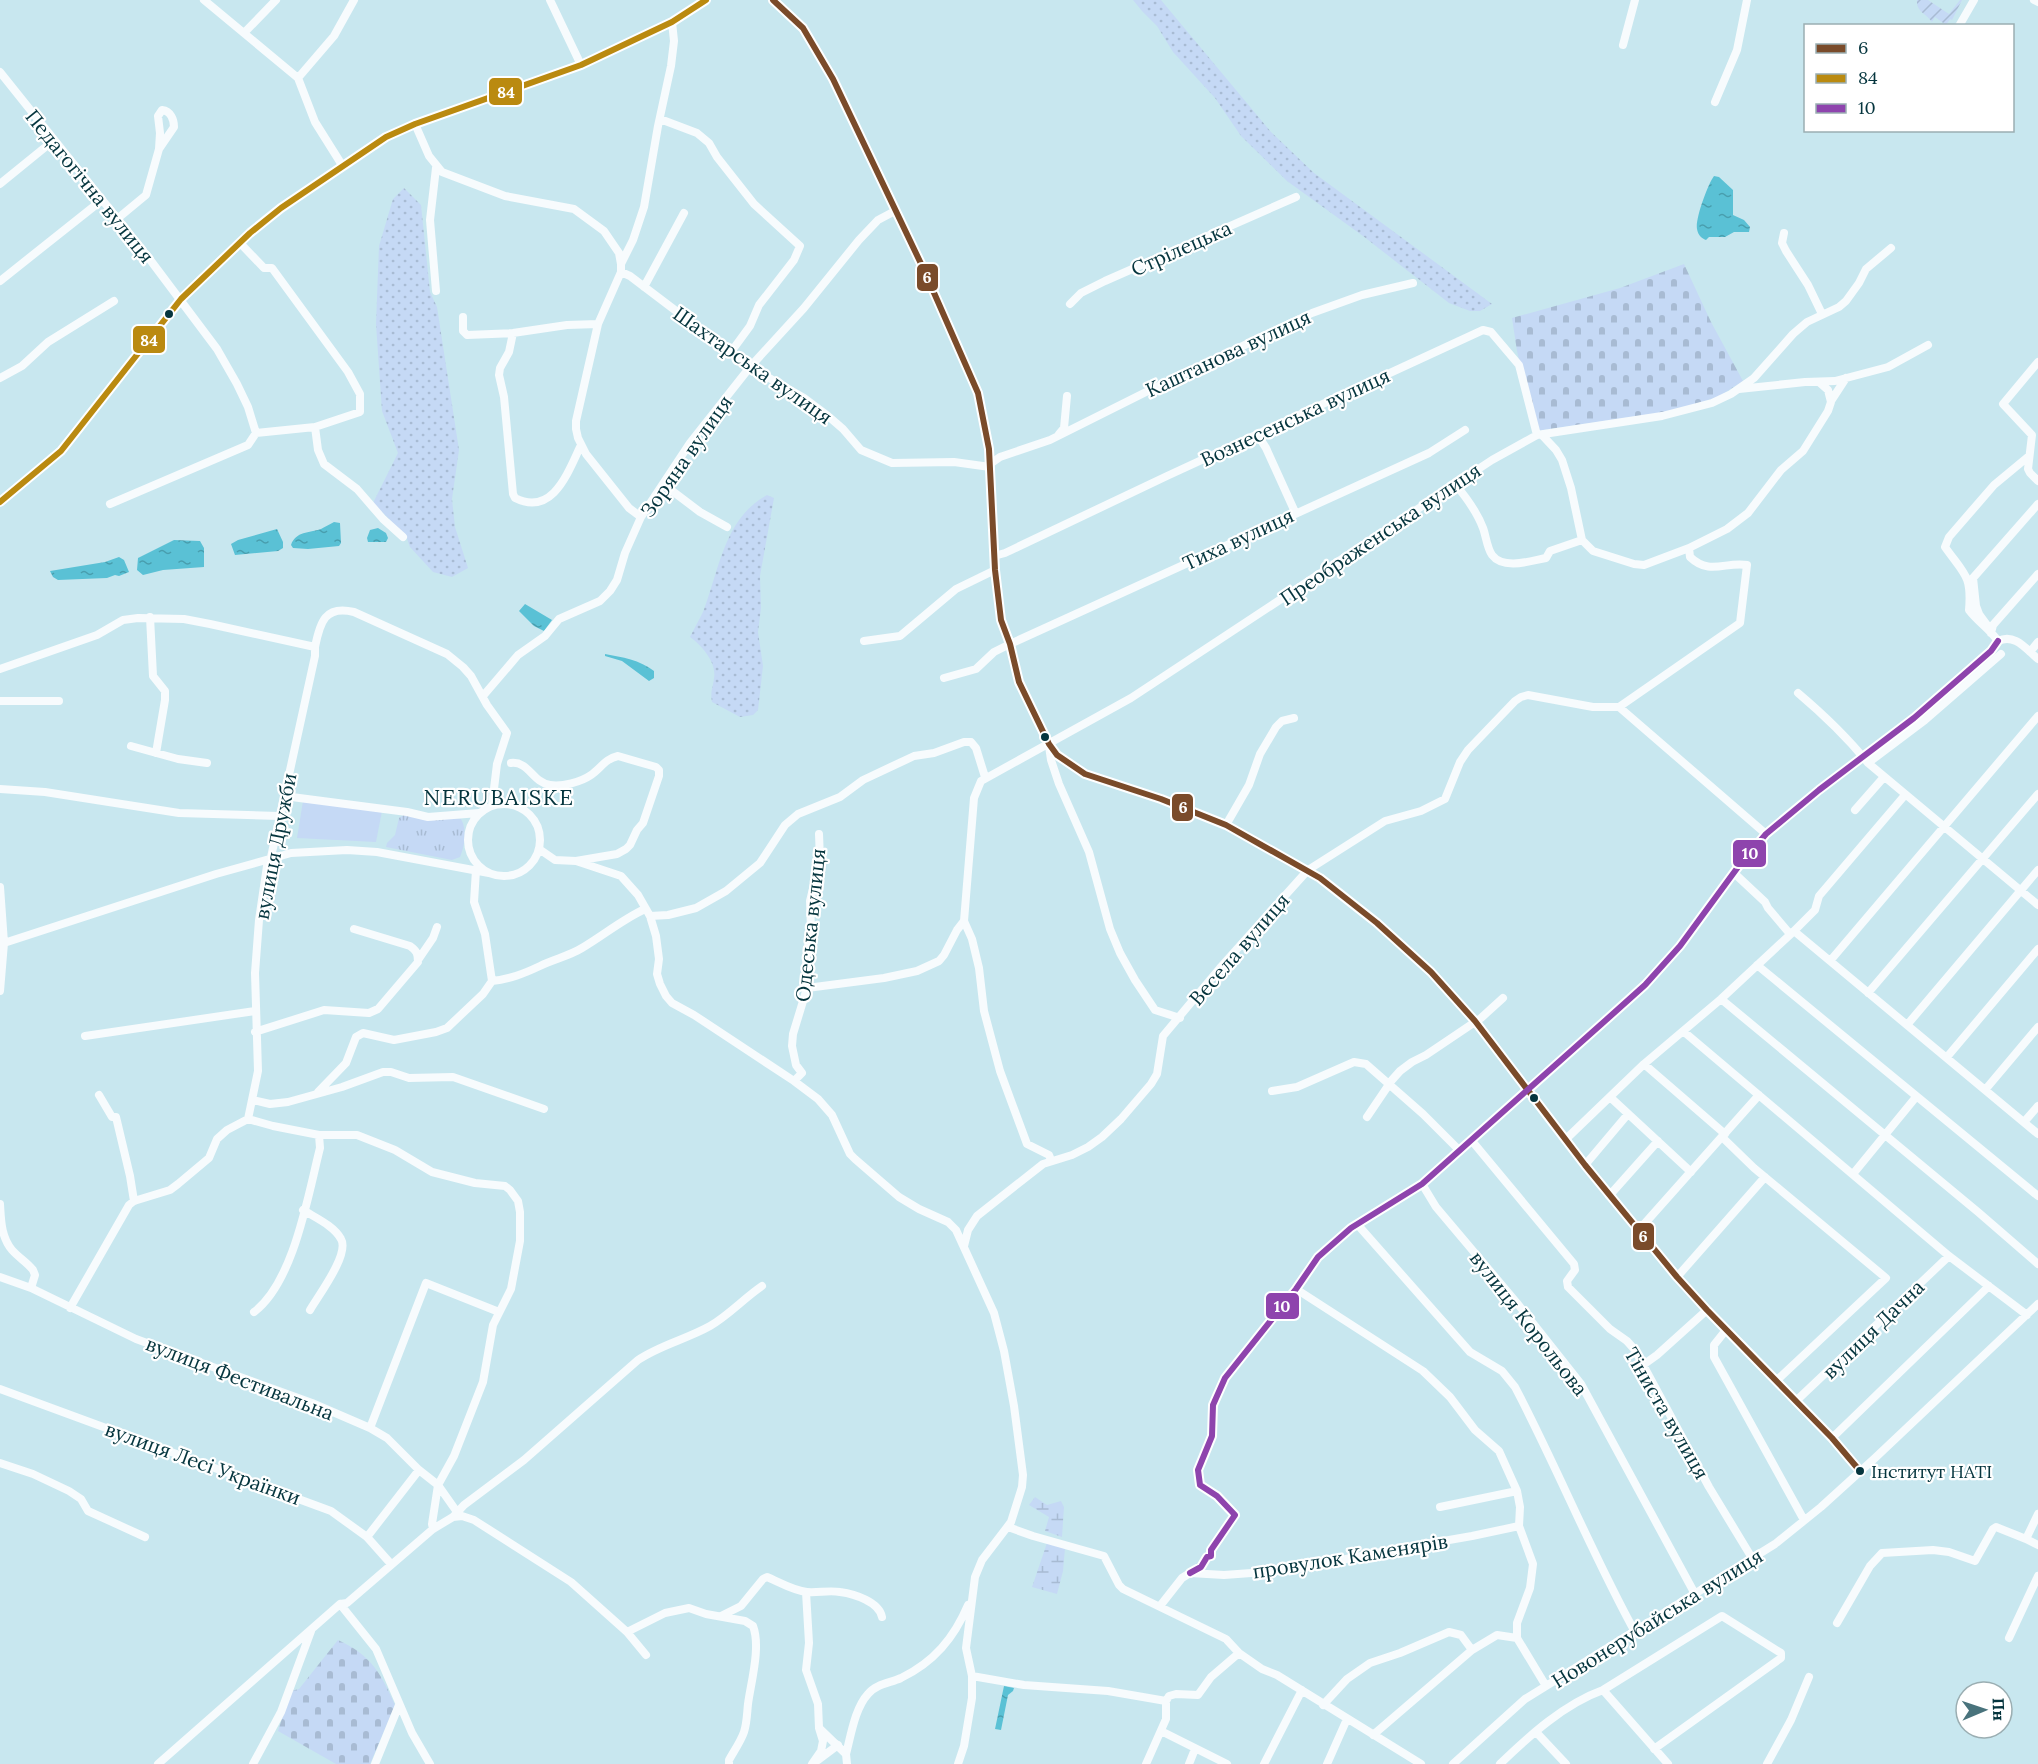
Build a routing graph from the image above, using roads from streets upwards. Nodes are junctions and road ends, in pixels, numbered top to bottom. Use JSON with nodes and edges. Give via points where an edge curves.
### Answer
{"nodes":[{"id":1,"x":204,"y":0,"type":"edge"},
{"id":2,"x":276,"y":0,"type":"edge"},
{"id":3,"x":354,"y":0,"type":"edge"},
{"id":4,"x":550,"y":0,"type":"edge"},
{"id":5,"x":706,"y":0,"type":"edge"},
{"id":6,"x":773,"y":0,"type":"edge"},
{"id":7,"x":1635,"y":0,"type":"edge"},
{"id":8,"x":1747,"y":0,"type":"edge"},
{"id":9,"x":1974,"y":0,"type":"edge"},
{"id":10,"x":672,"y":22,"type":"junction"},
{"id":11,"x":1960,"y":24,"type":"edge"},
{"id":12,"x":244,"y":33,"type":"junction"},
{"id":13,"x":1623,"y":45,"type":"dead end"},
{"id":14,"x":581,"y":65,"type":"junction"},
{"id":15,"x":0,"y":72,"type":"edge"},
{"id":16,"x":298,"y":78,"type":"junction"},
{"id":17,"x":1715,"y":102,"type":"dead end"},
{"id":18,"x":660,"y":119,"type":"junction"},
{"id":19,"x":415,"y":124,"type":"junction"},
{"id":20,"x":54,"y":140,"type":"junction"},
{"id":21,"x":159,"y":149,"type":"dead end"},
{"id":22,"x":342,"y":165,"type":"junction"},
{"id":23,"x":436,"y":168,"type":"junction"},
{"id":24,"x":0,"y":183,"type":"edge"},
{"id":25,"x":1296,"y":197,"type":"dead end"},
{"id":26,"x":102,"y":200,"type":"junction"},
{"id":27,"x":895,"y":211,"type":"junction"},
{"id":28,"x":684,"y":213,"type":"dead end"},
{"id":29,"x":117,"y":219,"type":"junction"},
{"id":30,"x":1784,"y":234,"type":"dead end"},
{"id":31,"x":240,"y":243,"type":"junction"},
{"id":32,"x":1892,"y":248,"type":"dead end"},
{"id":33,"x":621,"y":268,"type":"junction"},
{"id":34,"x":0,"y":281,"type":"edge"},
{"id":35,"x":1413,"y":283,"type":"dead end"},
{"id":36,"x":644,"y":287,"type":"junction"},
{"id":37,"x":436,"y":291,"type":"dead end"},
{"id":38,"x":181,"y":299,"type":"junction"},
{"id":39,"x":114,"y":301,"type":"dead end"},
{"id":40,"x":1070,"y":304,"type":"dead end"},
{"id":41,"x":1822,"y":314,"type":"junction"},
{"id":42,"x":463,"y":317,"type":"dead end"},
{"id":43,"x":598,"y":324,"type":"junction"},
{"id":44,"x":513,"y":333,"type":"junction"},
{"id":45,"x":1928,"y":345,"type":"dead end"},
{"id":46,"x":731,"y":352,"type":"junction"},
{"id":47,"x":2038,"y":362,"type":"edge"},
{"id":48,"x":750,"y":367,"type":"junction"},
{"id":49,"x":1847,"y":377,"type":"junction"},
{"id":50,"x":0,"y":378,"type":"edge"},
{"id":51,"x":1819,"y":382,"type":"junction"},
{"id":52,"x":1738,"y":390,"type":"junction"},
{"id":53,"x":1068,"y":396,"type":"dead end"},
{"id":54,"x":1831,"y":402,"type":"junction"},
{"id":55,"x":315,"y":428,"type":"junction"},
{"id":56,"x":1465,"y":430,"type":"dead end"},
{"id":57,"x":2035,"y":432,"type":"edge"},
{"id":58,"x":256,"y":433,"type":"junction"},
{"id":59,"x":1257,"y":434,"type":"junction"},
{"id":60,"x":1058,"y":435,"type":"junction"},
{"id":61,"x":1540,"y":435,"type":"junction"},
{"id":62,"x":581,"y":446,"type":"junction"},
{"id":63,"x":2030,"y":456,"type":"junction"},
{"id":64,"x":990,"y":466,"type":"junction"},
{"id":65,"x":2038,"y":481,"type":"edge"},
{"id":66,"x":663,"y":484,"type":"junction"},
{"id":67,"x":1455,"y":484,"type":"junction"},
{"id":68,"x":0,"y":502,"type":"edge"},
{"id":69,"x":110,"y":504,"type":"dead end"},
{"id":70,"x":2038,"y":504,"type":"edge"},
{"id":71,"x":1295,"y":512,"type":"junction"},
{"id":72,"x":641,"y":518,"type":"junction"},
{"id":73,"x":727,"y":527,"type":"dead end"},
{"id":74,"x":403,"y":537,"type":"dead end"},
{"id":75,"x":1582,"y":540,"type":"junction"},
{"id":76,"x":1689,"y":548,"type":"junction"},
{"id":77,"x":994,"y":556,"type":"junction"},
{"id":78,"x":995,"y":570,"type":"junction"},
{"id":79,"x":2038,"y":574,"type":"edge"},
{"id":80,"x":150,"y":617,"type":"junction"},
{"id":81,"x":1990,"y":630,"type":"junction"},
{"id":82,"x":864,"y":641,"type":"dead end"},
{"id":83,"x":1998,"y":641,"type":"junction"},
{"id":84,"x":2038,"y":642,"type":"edge"},
{"id":85,"x":1010,"y":644,"type":"junction"},
{"id":86,"x":315,"y":646,"type":"junction"},
{"id":87,"x":1991,"y":651,"type":"junction"},
{"id":88,"x":2030,"y":652,"type":"junction"},
{"id":89,"x":2001,"y":654,"type":"dead end"},
{"id":90,"x":2038,"y":659,"type":"edge"},
{"id":91,"x":0,"y":669,"type":"edge"},
{"id":92,"x":944,"y":678,"type":"dead end"},
{"id":93,"x":1798,"y":693,"type":"dead end"},
{"id":94,"x":483,"y":696,"type":"junction"},
{"id":95,"x":0,"y":701,"type":"edge"},
{"id":96,"x":59,"y":701,"type":"dead end"},
{"id":97,"x":1619,"y":707,"type":"junction"},
{"id":98,"x":2038,"y":716,"type":"edge"},
{"id":99,"x":1294,"y":718,"type":"dead end"},
{"id":100,"x":1048,"y":744,"type":"junction"},
{"id":101,"x":131,"y":746,"type":"dead end"},
{"id":102,"x":156,"y":753,"type":"junction"},
{"id":103,"x":500,"y":757,"type":"junction"},
{"id":104,"x":1865,"y":760,"type":"junction"},
{"id":105,"x":511,"y":763,"type":"junction"},
{"id":106,"x":207,"y":764,"type":"dead end"},
{"id":107,"x":498,"y":769,"type":"junction"},
{"id":108,"x":985,"y":777,"type":"junction"},
{"id":109,"x":1884,"y":777,"type":"junction"},
{"id":110,"x":0,"y":789,"type":"edge"},
{"id":111,"x":2038,"y":794,"type":"edge"},
{"id":112,"x":1905,"y":795,"type":"junction"},
{"id":113,"x":284,"y":796,"type":"junction"},
{"id":114,"x":492,"y":805,"type":"junction"},
{"id":115,"x":1855,"y":810,"type":"dead end"},
{"id":116,"x":479,"y":813,"type":"junction"},
{"id":117,"x":279,"y":816,"type":"junction"},
{"id":118,"x":1226,"y":825,"type":"junction"},
{"id":119,"x":1943,"y":826,"type":"junction"},
{"id":120,"x":819,"y":834,"type":"dead end"},
{"id":121,"x":1766,"y":834,"type":"junction"},
{"id":122,"x":539,"y":849,"type":"junction"},
{"id":123,"x":271,"y":857,"type":"junction"},
{"id":124,"x":1982,"y":859,"type":"junction"},
{"id":125,"x":576,"y":861,"type":"junction"},
{"id":126,"x":476,"y":870,"type":"junction"},
{"id":127,"x":1308,"y":870,"type":"junction"},
{"id":128,"x":2038,"y":870,"type":"edge"},
{"id":129,"x":489,"y":873,"type":"junction"},
{"id":130,"x":1734,"y":873,"type":"junction"},
{"id":131,"x":0,"y":887,"type":"edge"},
{"id":132,"x":2020,"y":890,"type":"junction"},
{"id":133,"x":2038,"y":905,"type":"edge"},
{"id":134,"x":648,"y":913,"type":"junction"},
{"id":135,"x":1,"y":921,"type":"edge"},
{"id":136,"x":964,"y":921,"type":"junction"},
{"id":137,"x":436,"y":927,"type":"dead end"},
{"id":138,"x":354,"y":929,"type":"dead end"},
{"id":139,"x":1792,"y":933,"type":"junction"},
{"id":140,"x":3,"y":943,"type":"junction"},
{"id":141,"x":2038,"y":949,"type":"edge"},
{"id":142,"x":1830,"y":961,"type":"junction"},
{"id":143,"x":418,"y":962,"type":"junction"},
{"id":144,"x":1757,"y":965,"type":"junction"},
{"id":145,"x":1,"y":980,"type":"edge"},
{"id":146,"x":492,"y":981,"type":"junction"},
{"id":147,"x":807,"y":988,"type":"junction"},
{"id":148,"x":0,"y":991,"type":"edge"},
{"id":149,"x":1868,"y":993,"type":"junction"},
{"id":150,"x":1503,"y":998,"type":"dead end"},
{"id":151,"x":1721,"y":999,"type":"junction"},
{"id":152,"x":255,"y":1011,"type":"junction"},
{"id":153,"x":1180,"y":1018,"type":"junction"},
{"id":154,"x":1474,"y":1021,"type":"junction"},
{"id":155,"x":1907,"y":1025,"type":"junction"},
{"id":156,"x":2038,"y":1028,"type":"edge"},
{"id":157,"x":1683,"y":1031,"type":"junction"},
{"id":158,"x":255,"y":1032,"type":"junction"},
{"id":159,"x":85,"y":1036,"type":"dead end"},
{"id":160,"x":1947,"y":1057,"type":"junction"},
{"id":161,"x":1644,"y":1064,"type":"junction"},
{"id":162,"x":794,"y":1081,"type":"junction"},
{"id":163,"x":1389,"y":1084,"type":"junction"},
{"id":164,"x":1986,"y":1090,"type":"junction"},
{"id":165,"x":1272,"y":1091,"type":"dead end"},
{"id":166,"x":1527,"y":1091,"type":"junction"},
{"id":167,"x":318,"y":1092,"type":"junction"},
{"id":168,"x":99,"y":1095,"type":"dead end"},
{"id":169,"x":1759,"y":1095,"type":"junction"},
{"id":170,"x":1610,"y":1096,"type":"junction"},
{"id":171,"x":1916,"y":1097,"type":"junction"},
{"id":172,"x":253,"y":1100,"type":"junction"},
{"id":173,"x":2038,"y":1106,"type":"edge"},
{"id":174,"x":544,"y":1109,"type":"dead end"},
{"id":175,"x":1628,"y":1114,"type":"junction"},
{"id":176,"x":1367,"y":1117,"type":"dead end"},
{"id":177,"x":248,"y":1119,"type":"junction"},
{"id":178,"x":2024,"y":1122,"type":"junction"},
{"id":179,"x":1884,"y":1134,"type":"junction"},
{"id":180,"x":2038,"y":1134,"type":"edge"},
{"id":181,"x":319,"y":1135,"type":"junction"},
{"id":182,"x":1723,"y":1135,"type":"junction"},
{"id":183,"x":1565,"y":1140,"type":"junction"},
{"id":184,"x":1472,"y":1141,"type":"junction"},
{"id":185,"x":1658,"y":1141,"type":"junction"},
{"id":186,"x":1460,"y":1151,"type":"junction"},
{"id":187,"x":1051,"y":1160,"type":"junction"},
{"id":188,"x":1585,"y":1165,"type":"junction"},
{"id":189,"x":1691,"y":1172,"type":"junction"},
{"id":190,"x":1853,"y":1174,"type":"junction"},
{"id":191,"x":1766,"y":1177,"type":"junction"},
{"id":192,"x":1422,"y":1184,"type":"junction"},
{"id":193,"x":1609,"y":1196,"type":"junction"},
{"id":194,"x":2038,"y":1196,"type":"edge"},
{"id":195,"x":134,"y":1201,"type":"junction"},
{"id":196,"x":0,"y":1204,"type":"edge"},
{"id":197,"x":303,"y":1210,"type":"junction"},
{"id":198,"x":1357,"y":1224,"type":"junction"},
{"id":199,"x":968,"y":1230,"type":"junction"},
{"id":200,"x":1638,"y":1231,"type":"junction"},
{"id":201,"x":958,"y":1233,"type":"junction"},
{"id":202,"x":964,"y":1246,"type":"junction"},
{"id":203,"x":1949,"y":1256,"type":"junction"},
{"id":204,"x":2038,"y":1264,"type":"edge"},
{"id":205,"x":0,"y":1277,"type":"edge"},
{"id":206,"x":1677,"y":1277,"type":"junction"},
{"id":207,"x":762,"y":1286,"type":"dead end"},
{"id":208,"x":1989,"y":1286,"type":"junction"},
{"id":209,"x":31,"y":1288,"type":"junction"},
{"id":210,"x":1296,"y":1289,"type":"junction"},
{"id":211,"x":70,"y":1308,"type":"junction"},
{"id":212,"x":310,"y":1310,"type":"dead end"},
{"id":213,"x":1707,"y":1310,"type":"junction"},
{"id":214,"x":2034,"y":1311,"type":"edge"},
{"id":215,"x":254,"y":1312,"type":"dead end"},
{"id":216,"x":499,"y":1312,"type":"junction"},
{"id":217,"x":1726,"y":1330,"type":"junction"},
{"id":218,"x":1644,"y":1365,"type":"junction"},
{"id":219,"x":1776,"y":1381,"type":"junction"},
{"id":220,"x":0,"y":1389,"type":"edge"},
{"id":221,"x":1796,"y":1401,"type":"junction"},
{"id":222,"x":370,"y":1428,"type":"junction"},
{"id":223,"x":1832,"y":1438,"type":"junction"},
{"id":224,"x":0,"y":1463,"type":"edge"},
{"id":225,"x":419,"y":1470,"type":"junction"},
{"id":226,"x":1860,"y":1471,"type":"junction"},
{"id":227,"x":438,"y":1485,"type":"junction"},
{"id":228,"x":1518,"y":1491,"type":"junction"},
{"id":229,"x":1440,"y":1507,"type":"dead end"},
{"id":230,"x":455,"y":1514,"type":"junction"},
{"id":231,"x":2038,"y":1514,"type":"edge"},
{"id":232,"x":1804,"y":1520,"type":"junction"},
{"id":233,"x":1519,"y":1526,"type":"junction"},
{"id":234,"x":1008,"y":1527,"type":"junction"},
{"id":235,"x":433,"y":1529,"type":"junction"},
{"id":236,"x":145,"y":1537,"type":"dead end"},
{"id":237,"x":367,"y":1537,"type":"junction"},
{"id":238,"x":2026,"y":1539,"type":"junction"},
{"id":239,"x":2038,"y":1545,"type":"edge"},
{"id":240,"x":1752,"y":1558,"type":"junction"},
{"id":241,"x":391,"y":1564,"type":"junction"},
{"id":242,"x":1190,"y":1573,"type":"junction"},
{"id":243,"x":2038,"y":1576,"type":"edge"},
{"id":244,"x":806,"y":1592,"type":"junction"},
{"id":245,"x":1695,"y":1594,"type":"junction"},
{"id":246,"x":972,"y":1599,"type":"junction"},
{"id":247,"x":340,"y":1604,"type":"junction"},
{"id":248,"x":1160,"y":1606,"type":"junction"},
{"id":249,"x":721,"y":1616,"type":"junction"},
{"id":250,"x":882,"y":1617,"type":"dead end"},
{"id":251,"x":1837,"y":1623,"type":"dead end"},
{"id":252,"x":312,"y":1629,"type":"junction"},
{"id":253,"x":627,"y":1632,"type":"junction"},
{"id":254,"x":1635,"y":1632,"type":"junction"},
{"id":255,"x":1517,"y":1638,"type":"junction"},
{"id":256,"x":2009,"y":1638,"type":"dead end"},
{"id":257,"x":1472,"y":1650,"type":"junction"},
{"id":258,"x":1239,"y":1653,"type":"junction"},
{"id":259,"x":646,"y":1655,"type":"dead end"},
{"id":260,"x":972,"y":1676,"type":"junction"},
{"id":261,"x":1809,"y":1677,"type":"dead end"},
{"id":262,"x":1546,"y":1686,"type":"junction"},
{"id":263,"x":1302,"y":1690,"type":"junction"},
{"id":264,"x":1603,"y":1690,"type":"junction"},
{"id":265,"x":1166,"y":1701,"type":"junction"},
{"id":266,"x":399,"y":1705,"type":"junction"},
{"id":267,"x":1323,"y":1705,"type":"junction"},
{"id":268,"x":1347,"y":1719,"type":"junction"},
{"id":269,"x":819,"y":1728,"type":"junction"},
{"id":270,"x":1161,"y":1731,"type":"junction"},
{"id":271,"x":1536,"y":1732,"type":"junction"},
{"id":272,"x":1373,"y":1735,"type":"junction"},
{"id":273,"x":838,"y":1745,"type":"junction"},
{"id":274,"x":1195,"y":1749,"type":"junction"},
{"id":275,"x":1654,"y":1749,"type":"junction"},
{"id":276,"x":846,"y":1754,"type":"junction"},
{"id":277,"x":158,"y":1764,"type":"edge"},
{"id":278,"x":253,"y":1764,"type":"edge"},
{"id":279,"x":375,"y":1764,"type":"edge"},
{"id":280,"x":430,"y":1764,"type":"edge"},
{"id":281,"x":729,"y":1764,"type":"edge"},
{"id":282,"x":812,"y":1764,"type":"edge"},
{"id":283,"x":847,"y":1764,"type":"edge"},
{"id":284,"x":958,"y":1764,"type":"edge"},
{"id":285,"x":1146,"y":1764,"type":"edge"},
{"id":286,"x":1189,"y":1764,"type":"edge"},
{"id":287,"x":1227,"y":1764,"type":"edge"},
{"id":288,"x":1264,"y":1764,"type":"edge"},
{"id":289,"x":1328,"y":1764,"type":"edge"},
{"id":290,"x":1421,"y":1764,"type":"edge"},
{"id":291,"x":1453,"y":1764,"type":"edge"},
{"id":292,"x":1500,"y":1764,"type":"edge"},
{"id":293,"x":1566,"y":1764,"type":"edge"},
{"id":294,"x":1668,"y":1764,"type":"edge"},
{"id":295,"x":1767,"y":1764,"type":"edge"}],
"edges":[{"from":1,"to":12,"type":"street"},
{"from":2,"to":12,"type":"street"},
{"from":3,"to":16,"type":"street","via":[[334,36]]},
{"from":4,"to":14,"type":"street"},
{"from":5,"to":10,"type":"street"},
{"from":6,"to":27,"type":"street","via":[[803,28],[833,79]]},
{"from":7,"to":13,"type":"street"},
{"from":8,"to":17,"type":"street","via":[[1734,59]]},
{"from":9,"to":11,"type":"street"},
{"from":10,"to":14,"type":"street"},
{"from":10,"to":18,"type":"street","via":[[674,42]]},
{"from":12,"to":16,"type":"street"},
{"from":14,"to":19,"type":"street"},
{"from":15,"to":20,"type":"street","name":"Педагогічна вулиця"},
{"from":16,"to":22,"type":"street","via":[[315,122]]},
{"from":18,"to":33,"type":"street","via":[[644,207]]},
{"from":18,"to":46,"type":"street","via":[[697,133],[709,143],[754,204],[800,246]]},
{"from":19,"to":22,"type":"street"},
{"from":19,"to":23,"type":"street"},
{"from":20,"to":24,"type":"street"},
{"from":20,"to":26,"type":"street","name":"Педагогічна вулиця"},
{"from":21,"to":29,"type":"street","via":[[146,195]]},
{"from":22,"to":31,"type":"street"},
{"from":23,"to":33,"type":"street","via":[[504,196],[574,209],[604,231],[619,253]]},
{"from":23,"to":37,"type":"street","via":[[430,220]]},
{"from":25,"to":40,"type":"street","name":"Стрілецька","via":[[1105,281],[1081,293]]},
{"from":26,"to":29,"type":"street","name":"Педагогічна вулиця"},
{"from":26,"to":34,"type":"street"},
{"from":27,"to":48,"type":"street","name":"Зоряна вулиця","via":[[878,220],[859,240]]},
{"from":27,"to":64,"type":"street","via":[[978,393]]},
{"from":28,"to":36,"type":"street"},
{"from":29,"to":38,"type":"street","name":"Педагогічна вулиця"},
{"from":30,"to":41,"type":"street","via":[[1782,243]]},
{"from":31,"to":38,"type":"street"},
{"from":31,"to":55,"type":"street","via":[[264,268],[272,268],[360,394],[362,408],[358,414]]},
{"from":32,"to":41,"type":"street","name":"Преображенська вулиця","via":[[1866,269],[1846,301]]},
{"from":33,"to":36,"type":"street","name":"Шахтарська вулиця"},
{"from":33,"to":43,"type":"street"},
{"from":35,"to":60,"type":"street","name":"Каштанова вулиця","via":[[1362,295],[1312,313]]},
{"from":36,"to":46,"type":"street","name":"Шахтарська вулиця"},
{"from":38,"to":58,"type":"street","name":"Педагогічна вулиця","via":[[237,384]]},
{"from":38,"to":68,"type":"street","via":[[62,452]]},
{"from":39,"to":50,"type":"street"},
{"from":41,"to":52,"type":"street","name":"Преображенська вулиця","via":[[1793,334],[1754,378]]},
{"from":42,"to":44,"type":"street","via":[[463,332],[467,335]]},
{"from":43,"to":44,"type":"street"},
{"from":43,"to":62,"type":"street","via":[[576,421]]},
{"from":44,"to":62,"type":"street","via":[[499,375],[515,498],[547,500]]},
{"from":45,"to":49,"type":"street","name":"Преображенська вулиця","via":[[1888,367]]},
{"from":46,"to":48,"type":"street","name":"Шахтарська вулиця"},
{"from":47,"to":57,"type":"street","via":[[2003,405]]},
{"from":48,"to":64,"type":"street","name":"Шахтарська вулиця","via":[[804,399],[843,429],[861,450],[879,458],[892,463]]},
{"from":48,"to":66,"type":"street","name":"Зоряна вулиця"},
{"from":49,"to":51,"type":"street","name":"Преображенська вулиця"},
{"from":49,"to":54,"type":"street"},
{"from":51,"to":52,"type":"street","name":"Преображенська вулиця"},
{"from":51,"to":54,"type":"street","via":[[1831,395]]},
{"from":52,"to":61,"type":"street","name":"Преображенська вулиця","via":[[1693,410]]},
{"from":53,"to":60,"type":"street","via":[[1064,428]]},
{"from":54,"to":76,"type":"street","via":[[1803,452],[1781,470],[1748,513]]},
{"from":55,"to":58,"type":"street"},
{"from":55,"to":74,"type":"street","via":[[324,464],[357,489]]},
{"from":56,"to":71,"type":"street","name":"Тиха вулиця","via":[[1429,453]]},
{"from":57,"to":63,"type":"street"},
{"from":58,"to":69,"type":"street","via":[[248,445]]},
{"from":59,"to":61,"type":"street","name":"Вознесенська вулиця","via":[[1488,330],[1519,365]]},
{"from":59,"to":71,"type":"street"},
{"from":59,"to":77,"type":"street","name":"Вознесенська вулиця"},
{"from":60,"to":64,"type":"street","name":"Каштанова вулиця","via":[[1000,457]]},
{"from":61,"to":67,"type":"street","name":"Преображенська вулиця","via":[[1492,459]]},
{"from":61,"to":75,"type":"street","via":[[1562,460]]},
{"from":62,"to":72,"type":"street"},
{"from":63,"to":65,"type":"street","via":[[2030,473]]},
{"from":63,"to":81,"type":"street","via":[[1994,485],[1945,543],[1970,584],[1969,610]]},
{"from":64,"to":77,"type":"street"},
{"from":66,"to":72,"type":"street","name":"Зоряна вулиця"},
{"from":66,"to":73,"type":"street"},
{"from":67,"to":75,"type":"street","via":[[1479,519],[1490,552],[1500,561],[1521,563],[1546,558],[1550,551]]},
{"from":67,"to":100,"type":"street","name":"Преображенська вулиця","via":[[1131,698]]},
{"from":70,"to":81,"type":"street","via":[[1973,578],[1976,606]]},
{"from":71,"to":85,"type":"street","name":"Тиха вулиця"},
{"from":72,"to":94,"type":"street","name":"Зоряна вулиця","via":[[610,591],[600,601],[559,619],[545,636],[518,655]]},
{"from":75,"to":76,"type":"street","via":[[1604,556],[1644,565]]},
{"from":76,"to":97,"type":"street","via":[[1690,558],[1708,567],[1747,565],[1740,623]]},
{"from":77,"to":78,"type":"street"},
{"from":78,"to":82,"type":"street","via":[[956,589],[900,636]]},
{"from":78,"to":85,"type":"street","via":[[1001,620]]},
{"from":79,"to":81,"type":"street"},
{"from":80,"to":86,"type":"street","via":[[210,624]]},
{"from":80,"to":91,"type":"street","via":[[123,620],[97,635]]},
{"from":80,"to":102,"type":"street","via":[[153,676],[165,692]]},
{"from":81,"to":83,"type":"street"},
{"from":81,"to":87,"type":"street"},
{"from":83,"to":87,"type":"street"},
{"from":83,"to":88,"type":"street","via":[[2015,640]]},
{"from":84,"to":88,"type":"street"},
{"from":85,"to":92,"type":"street","name":"Тиха вулиця","via":[[994,652],[976,669]]},
{"from":85,"to":100,"type":"street","via":[[1020,682]]},
{"from":86,"to":94,"type":"street","name":"вулиця Дружби","via":[[320,625],[329,614],[337,610],[354,612],[447,654],[471,676]]},
{"from":86,"to":113,"type":"street","name":"вулиця Дружби"},
{"from":87,"to":104,"type":"street"},
{"from":88,"to":90,"type":"street"},
{"from":89,"to":104,"type":"street","via":[[1925,720]]},
{"from":93,"to":104,"type":"street"},
{"from":94,"to":103,"type":"street","via":[[507,733]]},
{"from":95,"to":96,"type":"street"},
{"from":97,"to":121,"type":"street"},
{"from":97,"to":127,"type":"street","name":"Весела вулиця","via":[[1521,697],[1468,750],[1445,799],[1385,820]]},
{"from":98,"to":119,"type":"street"},
{"from":99,"to":118,"type":"street","via":[[1276,727]]},
{"from":100,"to":108,"type":"street","name":"Преображенська вулиця"},
{"from":100,"to":118,"type":"street","via":[[1085,774]]},
{"from":100,"to":153,"type":"street","via":[[1059,784],[1089,852],[1120,953],[1155,1010]]},
{"from":101,"to":102,"type":"street"},
{"from":102,"to":106,"type":"street"},
{"from":103,"to":105,"type":"street","via":[[507,757]]},
{"from":103,"to":107,"type":"street"},
{"from":104,"to":109,"type":"street"},
{"from":104,"to":121,"type":"street"},
{"from":105,"to":107,"type":"street","via":[[506,769]]},
{"from":105,"to":125,"type":"street","via":[[525,766],[535,780],[553,786],[577,782],[618,756],[659,770],[643,823],[630,845],[617,854]]},
{"from":107,"to":114,"type":"street"},
{"from":108,"to":134,"type":"street","via":[[971,742],[914,756],[863,780],[840,797],[798,814],[785,825],[760,863],[726,891],[696,908],[668,915]]},
{"from":108,"to":136,"type":"street","via":[[974,798]]},
{"from":109,"to":112,"type":"street"},
{"from":109,"to":115,"type":"street"},
{"from":110,"to":117,"type":"street","via":[[45,792],[179,813]]},
{"from":111,"to":124,"type":"street"},
{"from":112,"to":119,"type":"street"},
{"from":112,"to":139,"type":"street","via":[[1819,896],[1815,910]]},
{"from":113,"to":116,"type":"street","via":[[428,817]]},
{"from":113,"to":117,"type":"street","name":"вулиця Дружби"},
{"from":114,"to":116,"type":"street"},
{"from":114,"to":122,"type":"street","via":[[510,804],[529,813],[538,828]]},
{"from":116,"to":129,"type":"street","via":[[468,831],[468,845],[475,862]]},
{"from":117,"to":123,"type":"street","name":"вулиця Дружби"},
{"from":118,"to":127,"type":"street"},
{"from":119,"to":124,"type":"street"},
{"from":119,"to":142,"type":"street"},
{"from":120,"to":147,"type":"street","name":"Одеська вулиця","via":[[820,860],[810,901]]},
{"from":121,"to":130,"type":"street"},
{"from":122,"to":125,"type":"street","via":[[555,860]]},
{"from":122,"to":129,"type":"street","via":[[519,873]]},
{"from":123,"to":126,"type":"street","via":[[347,850]]},
{"from":123,"to":140,"type":"street"},
{"from":123,"to":152,"type":"street","name":"вулиця Дружби","via":[[259,920]]},
{"from":124,"to":132,"type":"street"},
{"from":124,"to":149,"type":"street"},
{"from":125,"to":134,"type":"street","via":[[621,876]]},
{"from":126,"to":129,"type":"street"},
{"from":126,"to":146,"type":"street","via":[[474,902],[485,934]]},
{"from":127,"to":153,"type":"street","name":"Весела вулиця"},
{"from":127,"to":154,"type":"street","via":[[1343,894],[1400,944],[1437,978]]},
{"from":128,"to":132,"type":"street"},
{"from":130,"to":139,"type":"street"},
{"from":130,"to":166,"type":"street","via":[[1680,946],[1645,985]]},
{"from":131,"to":135,"type":"street"},
{"from":132,"to":133,"type":"street"},
{"from":132,"to":155,"type":"street"},
{"from":134,"to":146,"type":"street","via":[[623,920],[558,960],[509,980]]},
{"from":134,"to":162,"type":"street","via":[[656,936],[657,974],[672,1003]]},
{"from":135,"to":140,"type":"street"},
{"from":136,"to":147,"type":"street","via":[[939,962],[884,978]]},
{"from":136,"to":187,"type":"street","via":[[979,968],[984,1011],[1000,1071],[1028,1144]]},
{"from":137,"to":143,"type":"street"},
{"from":138,"to":143,"type":"street","via":[[410,946],[416,950]]},
{"from":139,"to":142,"type":"street"},
{"from":139,"to":144,"type":"street"},
{"from":140,"to":145,"type":"street"},
{"from":141,"to":160,"type":"street"},
{"from":142,"to":149,"type":"street"},
{"from":143,"to":158,"type":"street","via":[[374,1012],[324,1010]]},
{"from":144,"to":151,"type":"street"},
{"from":144,"to":171,"type":"street"},
{"from":145,"to":148,"type":"street"},
{"from":146,"to":167,"type":"street","via":[[447,1028],[394,1040],[363,1033],[356,1037],[346,1063]]},
{"from":147,"to":162,"type":"street","name":"Одеська вулиця","via":[[793,1034],[793,1056],[802,1073]]},
{"from":149,"to":155,"type":"street"},
{"from":150,"to":154,"type":"street"},
{"from":151,"to":157,"type":"street"},
{"from":151,"to":179,"type":"street"},
{"from":152,"to":158,"type":"street","name":"вулиця Дружби"},
{"from":152,"to":159,"type":"street"},
{"from":153,"to":187,"type":"street","name":"Весела вулиця","via":[[1163,1036],[1159,1066],[1151,1084],[1121,1119],[1088,1147]]},
{"from":154,"to":163,"type":"street","via":[[1412,1062]]},
{"from":154,"to":166,"type":"street"},
{"from":155,"to":160,"type":"street"},
{"from":156,"to":164,"type":"street"},
{"from":157,"to":161,"type":"street"},
{"from":157,"to":169,"type":"street"},
{"from":158,"to":172,"type":"street","name":"вулиця Дружби","via":[[258,1071]]},
{"from":160,"to":164,"type":"street"},
{"from":161,"to":170,"type":"street"},
{"from":161,"to":182,"type":"street"},
{"from":162,"to":201,"type":"street","via":[[826,1106],[855,1159],[899,1197],[948,1222]]},
{"from":163,"to":165,"type":"street","via":[[1366,1064],[1354,1062],[1297,1087]]},
{"from":163,"to":176,"type":"street"},
{"from":163,"to":186,"type":"street"},
{"from":164,"to":178,"type":"street"},
{"from":166,"to":183,"type":"street"},
{"from":166,"to":184,"type":"street"},
{"from":167,"to":172,"type":"street","via":[[280,1103]]},
{"from":167,"to":174,"type":"street","via":[[391,1072],[409,1078],[453,1077]]},
{"from":168,"to":195,"type":"street","via":[[112,1117],[116,1117]]},
{"from":169,"to":182,"type":"street"},
{"from":169,"to":190,"type":"street"},
{"from":170,"to":175,"type":"street"},
{"from":170,"to":183,"type":"street"},
{"from":171,"to":179,"type":"street"},
{"from":171,"to":194,"type":"street"},
{"from":172,"to":177,"type":"street","name":"вулиця Дружби"},
{"from":173,"to":178,"type":"street"},
{"from":175,"to":185,"type":"street"},
{"from":175,"to":188,"type":"street"},
{"from":177,"to":181,"type":"street"},
{"from":177,"to":195,"type":"street","via":[[217,1139],[208,1158],[170,1190]]},
{"from":178,"to":180,"type":"street"},
{"from":179,"to":190,"type":"street"},
{"from":179,"to":204,"type":"street"},
{"from":181,"to":197,"type":"street","via":[[320,1148]]},
{"from":181,"to":216,"type":"street","via":[[357,1135],[395,1150],[432,1172],[510,1190],[520,1212],[520,1241],[511,1289]]},
{"from":182,"to":189,"type":"street"},
{"from":182,"to":191,"type":"street"},
{"from":183,"to":188,"type":"street"},
{"from":184,"to":186,"type":"street"},
{"from":184,"to":218,"type":"street","name":"Тіниста вулиця","via":[[1575,1264],[1568,1287],[1627,1341]]},
{"from":185,"to":189,"type":"street"},
{"from":185,"to":193,"type":"street"},
{"from":186,"to":192,"type":"street"},
{"from":187,"to":199,"type":"street","name":"Весела вулиця","via":[[976,1216]]},
{"from":188,"to":193,"type":"street"},
{"from":189,"to":200,"type":"street"},
{"from":190,"to":203,"type":"street"},
{"from":191,"to":206,"type":"street"},
{"from":191,"to":219,"type":"street","via":[[1886,1278]]},
{"from":192,"to":198,"type":"street"},
{"from":192,"to":245,"type":"street","name":"вулиця Корольова","via":[[1436,1208],[1581,1384]]},
{"from":193,"to":200,"type":"street"},
{"from":195,"to":211,"type":"street"},
{"from":196,"to":209,"type":"street","via":[[7,1241],[35,1275]]},
{"from":197,"to":212,"type":"street","via":[[330,1227],[343,1243],[341,1257]]},
{"from":197,"to":215,"type":"street","via":[[293,1253],[273,1289]]},
{"from":198,"to":210,"type":"street","via":[[1318,1257]]},
{"from":198,"to":254,"type":"street","via":[[1470,1352],[1502,1371],[1515,1387]]},
{"from":199,"to":201,"type":"street"},
{"from":199,"to":202,"type":"street","name":"Весела вулиця"},
{"from":200,"to":206,"type":"street"},
{"from":201,"to":202,"type":"street"},
{"from":202,"to":234,"type":"street","via":[[994,1313],[1014,1406],[1023,1475],[1016,1511]]},
{"from":203,"to":208,"type":"street"},
{"from":203,"to":221,"type":"street","name":"вулиця Дачна"},
{"from":205,"to":209,"type":"street","name":"вулиця Фестивальна"},
{"from":206,"to":213,"type":"street"},
{"from":207,"to":230,"type":"street","via":[[709,1326],[638,1360],[524,1460]]},
{"from":208,"to":214,"type":"street"},
{"from":208,"to":223,"type":"street"},
{"from":209,"to":211,"type":"street","name":"вулиця Фестивальна"},
{"from":210,"to":228,"type":"street","via":[[1423,1371],[1450,1397],[1475,1430],[1499,1450]]},
{"from":210,"to":242,"type":"street","via":[[1225,1378],[1213,1405],[1212,1436],[1198,1470],[1198,1481],[1235,1515],[1211,1550],[1211,1556]]},
{"from":211,"to":222,"type":"street","name":"вулиця Фестивальна","via":[[136,1339]]},
{"from":213,"to":217,"type":"street"},
{"from":213,"to":218,"type":"street"},
{"from":214,"to":226,"type":"street","name":"Новонерубайська вулиця"},
{"from":216,"to":222,"type":"street","via":[[426,1283]]},
{"from":216,"to":227,"type":"street","via":[[483,1382]]},
{"from":217,"to":219,"type":"street"},
{"from":217,"to":232,"type":"street","via":[[1714,1345],[1713,1357]]},
{"from":218,"to":240,"type":"street","name":"Тіниста вулиця"},
{"from":219,"to":221,"type":"street"},
{"from":220,"to":237,"type":"street","name":"вулиця Лесі Українки","via":[[331,1511]]},
{"from":221,"to":223,"type":"street"},
{"from":222,"to":225,"type":"street","name":"вулиця Фестивальна","via":[[387,1438]]},
{"from":223,"to":226,"type":"street"},
{"from":224,"to":236,"type":"street","via":[[69,1491],[81,1499],[88,1511]]},
{"from":225,"to":227,"type":"street","name":"вулиця Фестивальна"},
{"from":225,"to":237,"type":"street"},
{"from":226,"to":232,"type":"street","name":"Новонерубайська вулиця"},
{"from":227,"to":230,"type":"street","name":"вулиця Фестивальна"},
{"from":227,"to":235,"type":"street"},
{"from":228,"to":229,"type":"street"},
{"from":228,"to":233,"type":"street"},
{"from":230,"to":235,"type":"street"},
{"from":230,"to":253,"type":"street","via":[[474,1520],[571,1582]]},
{"from":231,"to":238,"type":"street"},
{"from":232,"to":240,"type":"street","name":"Новонерубайська вулиця"},
{"from":233,"to":242,"type":"street","name":"провулок Каменярів","via":[[1291,1570],[1224,1575]]},
{"from":233,"to":255,"type":"street","via":[[1533,1570],[1517,1623]]},
{"from":234,"to":246,"type":"street","via":[[982,1560]]},
{"from":234,"to":248,"type":"street","via":[[1104,1556],[1123,1589]]},
{"from":235,"to":241,"type":"street"},
{"from":237,"to":241,"type":"street","name":"вулиця Лесі Українки"},
{"from":238,"to":239,"type":"street"},
{"from":238,"to":251,"type":"street","via":[[1996,1527],[1975,1561],[1933,1550],[1882,1553],[1870,1566]]},
{"from":240,"to":245,"type":"street","name":"Новонерубайська вулиця"},
{"from":241,"to":247,"type":"street","via":[[347,1603]]},
{"from":242,"to":248,"type":"street"},
{"from":243,"to":256,"type":"street"},
{"from":244,"to":249,"type":"street","via":[[767,1577],[741,1606]]},
{"from":244,"to":250,"type":"street","via":[[850,1595],[876,1605]]},
{"from":244,"to":269,"type":"street","via":[[806,1670],[818,1704]]},
{"from":245,"to":254,"type":"street","name":"Новонерубайська вулиця"},
{"from":246,"to":260,"type":"street","via":[[966,1648]]},
{"from":246,"to":276,"type":"street","via":[[937,1655],[866,1695]]},
{"from":247,"to":252,"type":"street"},
{"from":247,"to":266,"type":"street","via":[[376,1649]]},
{"from":248,"to":258,"type":"street","via":[[1226,1639]]},
{"from":249,"to":253,"type":"street","via":[[689,1608],[677,1610]]},
{"from":249,"to":281,"type":"street","via":[[750,1623],[755,1635],[754,1678],[746,1725]]},
{"from":252,"to":277,"type":"street"},
{"from":252,"to":278,"type":"street","via":[[281,1712]]},
{"from":253,"to":259,"type":"street"},
{"from":254,"to":262,"type":"street","name":"Новонерубайська вулиця"},
{"from":255,"to":257,"type":"street","via":[[1497,1635]]},
{"from":255,"to":262,"type":"street"},
{"from":257,"to":267,"type":"street","via":[[1461,1635],[1449,1632],[1370,1664],[1347,1679]]},
{"from":257,"to":272,"type":"street"},
{"from":258,"to":263,"type":"street"},
{"from":258,"to":265,"type":"street","via":[[1211,1677],[1198,1695],[1172,1694]]},
{"from":260,"to":265,"type":"street"},
{"from":260,"to":284,"type":"street","via":[[972,1698]]},
{"from":261,"to":295,"type":"street"},
{"from":262,"to":291,"type":"street","name":"Новонерубайська вулиця","via":[[1510,1711]]},
{"from":263,"to":267,"type":"street"},
{"from":263,"to":288,"type":"street"},
{"from":264,"to":271,"type":"street"},
{"from":264,"to":275,"type":"street"},
{"from":264,"to":275,"type":"street","via":[[1722,1616],[1781,1653],[1781,1658]]},
{"from":265,"to":270,"type":"street"},
{"from":266,"to":279,"type":"street"},
{"from":266,"to":280,"type":"street"},
{"from":267,"to":268,"type":"street"},
{"from":268,"to":272,"type":"street"},
{"from":268,"to":289,"type":"street"},
{"from":269,"to":273,"type":"street"},
{"from":269,"to":282,"type":"street","via":[[823,1741]]},
{"from":270,"to":274,"type":"street"},
{"from":270,"to":285,"type":"street"},
{"from":271,"to":292,"type":"street"},
{"from":271,"to":293,"type":"street"},
{"from":272,"to":290,"type":"street"},
{"from":273,"to":276,"type":"street"},
{"from":273,"to":282,"type":"street"},
{"from":274,"to":286,"type":"street"},
{"from":274,"to":287,"type":"street"},
{"from":275,"to":294,"type":"street"},
{"from":276,"to":283,"type":"street"}]}
